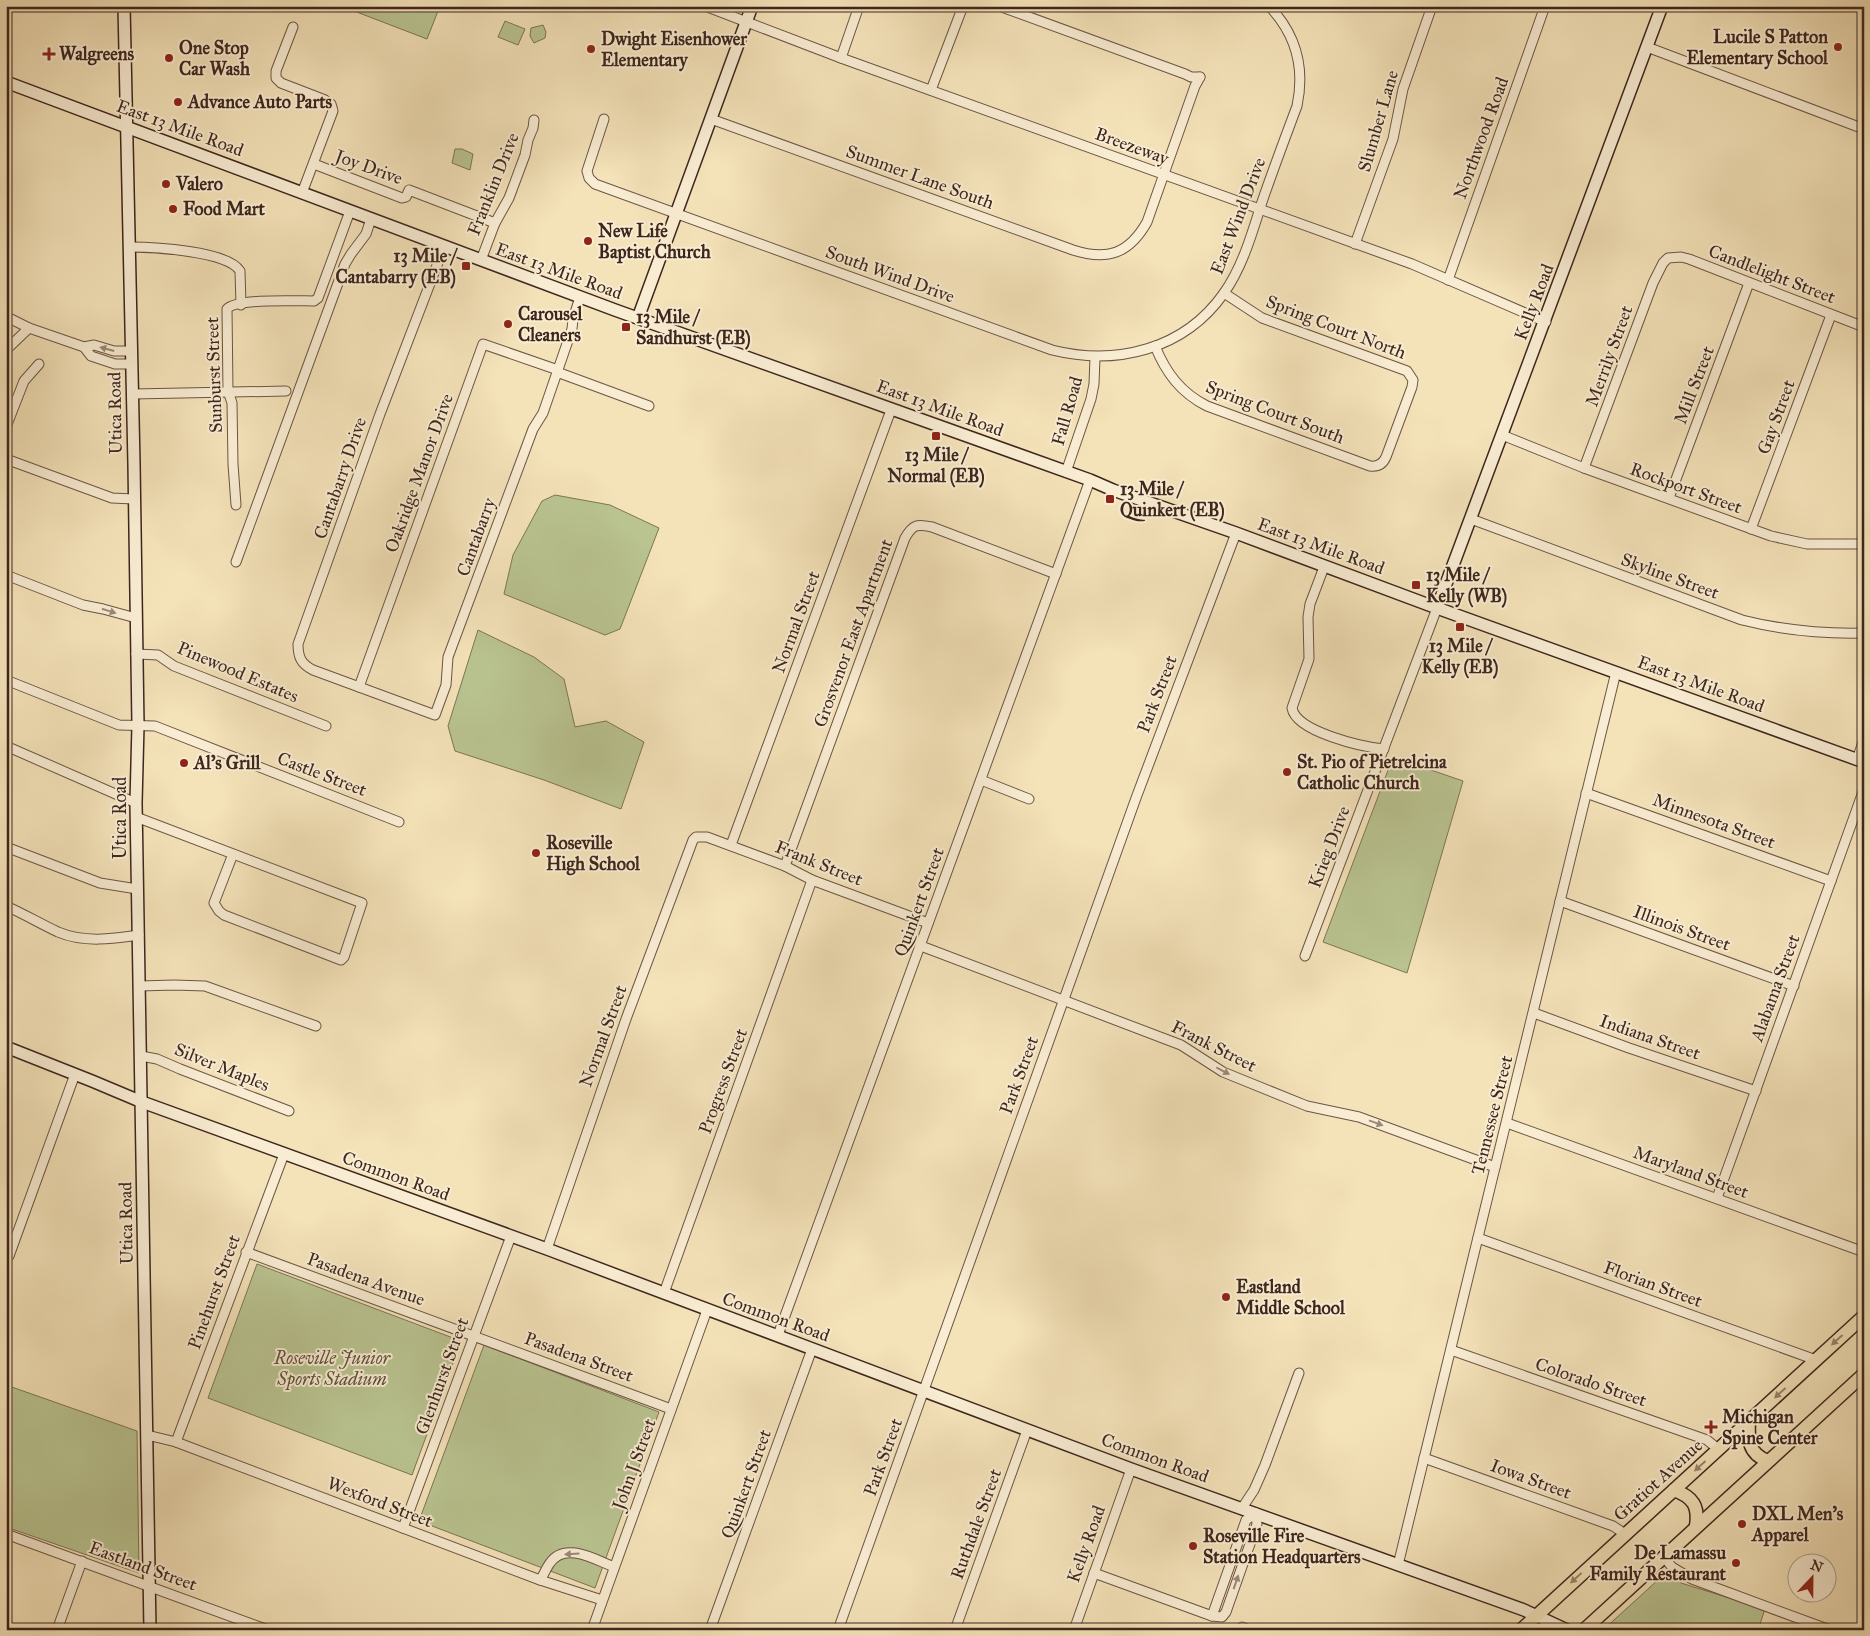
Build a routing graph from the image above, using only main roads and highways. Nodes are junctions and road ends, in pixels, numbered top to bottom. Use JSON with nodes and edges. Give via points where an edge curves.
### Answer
{"nodes":[{"id":1,"x":124,"y":6,"type":"edge"},
{"id":2,"x":752,"y":6,"type":"edge"},
{"id":3,"x":1662,"y":6,"type":"edge"},
{"id":4,"x":6,"y":82,"type":"edge"},
{"id":5,"x":125,"y":127,"type":"junction"},
{"id":6,"x":638,"y":318,"type":"junction"},
{"id":7,"x":1437,"y":608,"type":"junction"},
{"id":8,"x":1861,"y":761,"type":"edge"},
{"id":9,"x":6,"y":1048,"type":"edge"},
{"id":10,"x":142,"y":1102,"type":"junction"},
{"id":11,"x":1864,"y":1316,"type":"edge"},
{"id":12,"x":1864,"y":1374,"type":"edge"},
{"id":13,"x":1749,"y":1421,"type":"junction"},
{"id":14,"x":1768,"y":1461,"type":"junction"},
{"id":15,"x":1674,"y":1490,"type":"junction"},
{"id":16,"x":1696,"y":1526,"type":"junction"},
{"id":17,"x":1535,"y":1616,"type":"junction"},
{"id":18,"x":150,"y":1630,"type":"edge"},
{"id":19,"x":1521,"y":1630,"type":"edge"},
{"id":20,"x":1567,"y":1630,"type":"edge"},
{"id":21,"x":1584,"y":1630,"type":"edge"}],
"edges":[{"from":1,"to":5,"type":"main road","name":"Utica Road"},
{"from":2,"to":6,"type":"main road"},
{"from":3,"to":7,"type":"main road","name":"Kelly Road"},
{"from":4,"to":5,"type":"main road","name":"East 13 Mile Road"},
{"from":5,"to":6,"type":"main road","name":"East 13 Mile Road"},
{"from":5,"to":10,"type":"main road","name":"Utica Road","via":[[130,247]]},
{"from":6,"to":7,"type":"main road","name":"East 13 Mile Road"},
{"from":7,"to":8,"type":"main road","name":"East 13 Mile Road"},
{"from":9,"to":10,"type":"main road","name":"Common Road"},
{"from":10,"to":17,"type":"main road","name":"Common Road"},
{"from":10,"to":18,"type":"main road","name":"Utica Road"},
{"from":11,"to":13,"type":"main road","name":"Gratiot Avenue","one_way":true},
{"from":12,"to":14,"type":"main road"},
{"from":13,"to":14,"type":"main road","via":[[1751,1448],[1758,1457]]},
{"from":13,"to":15,"type":"main road","name":"Gratiot Avenue","one_way":true},
{"from":14,"to":16,"type":"main road"},
{"from":15,"to":16,"type":"main road","via":[[1694,1502],[1698,1517]]},
{"from":15,"to":17,"type":"main road","name":"Gratiot Avenue","one_way":true},
{"from":16,"to":21,"type":"main road"},
{"from":17,"to":19,"type":"main road","name":"Gratiot Avenue"},
{"from":17,"to":20,"type":"main road","name":"Common Road"}]}
